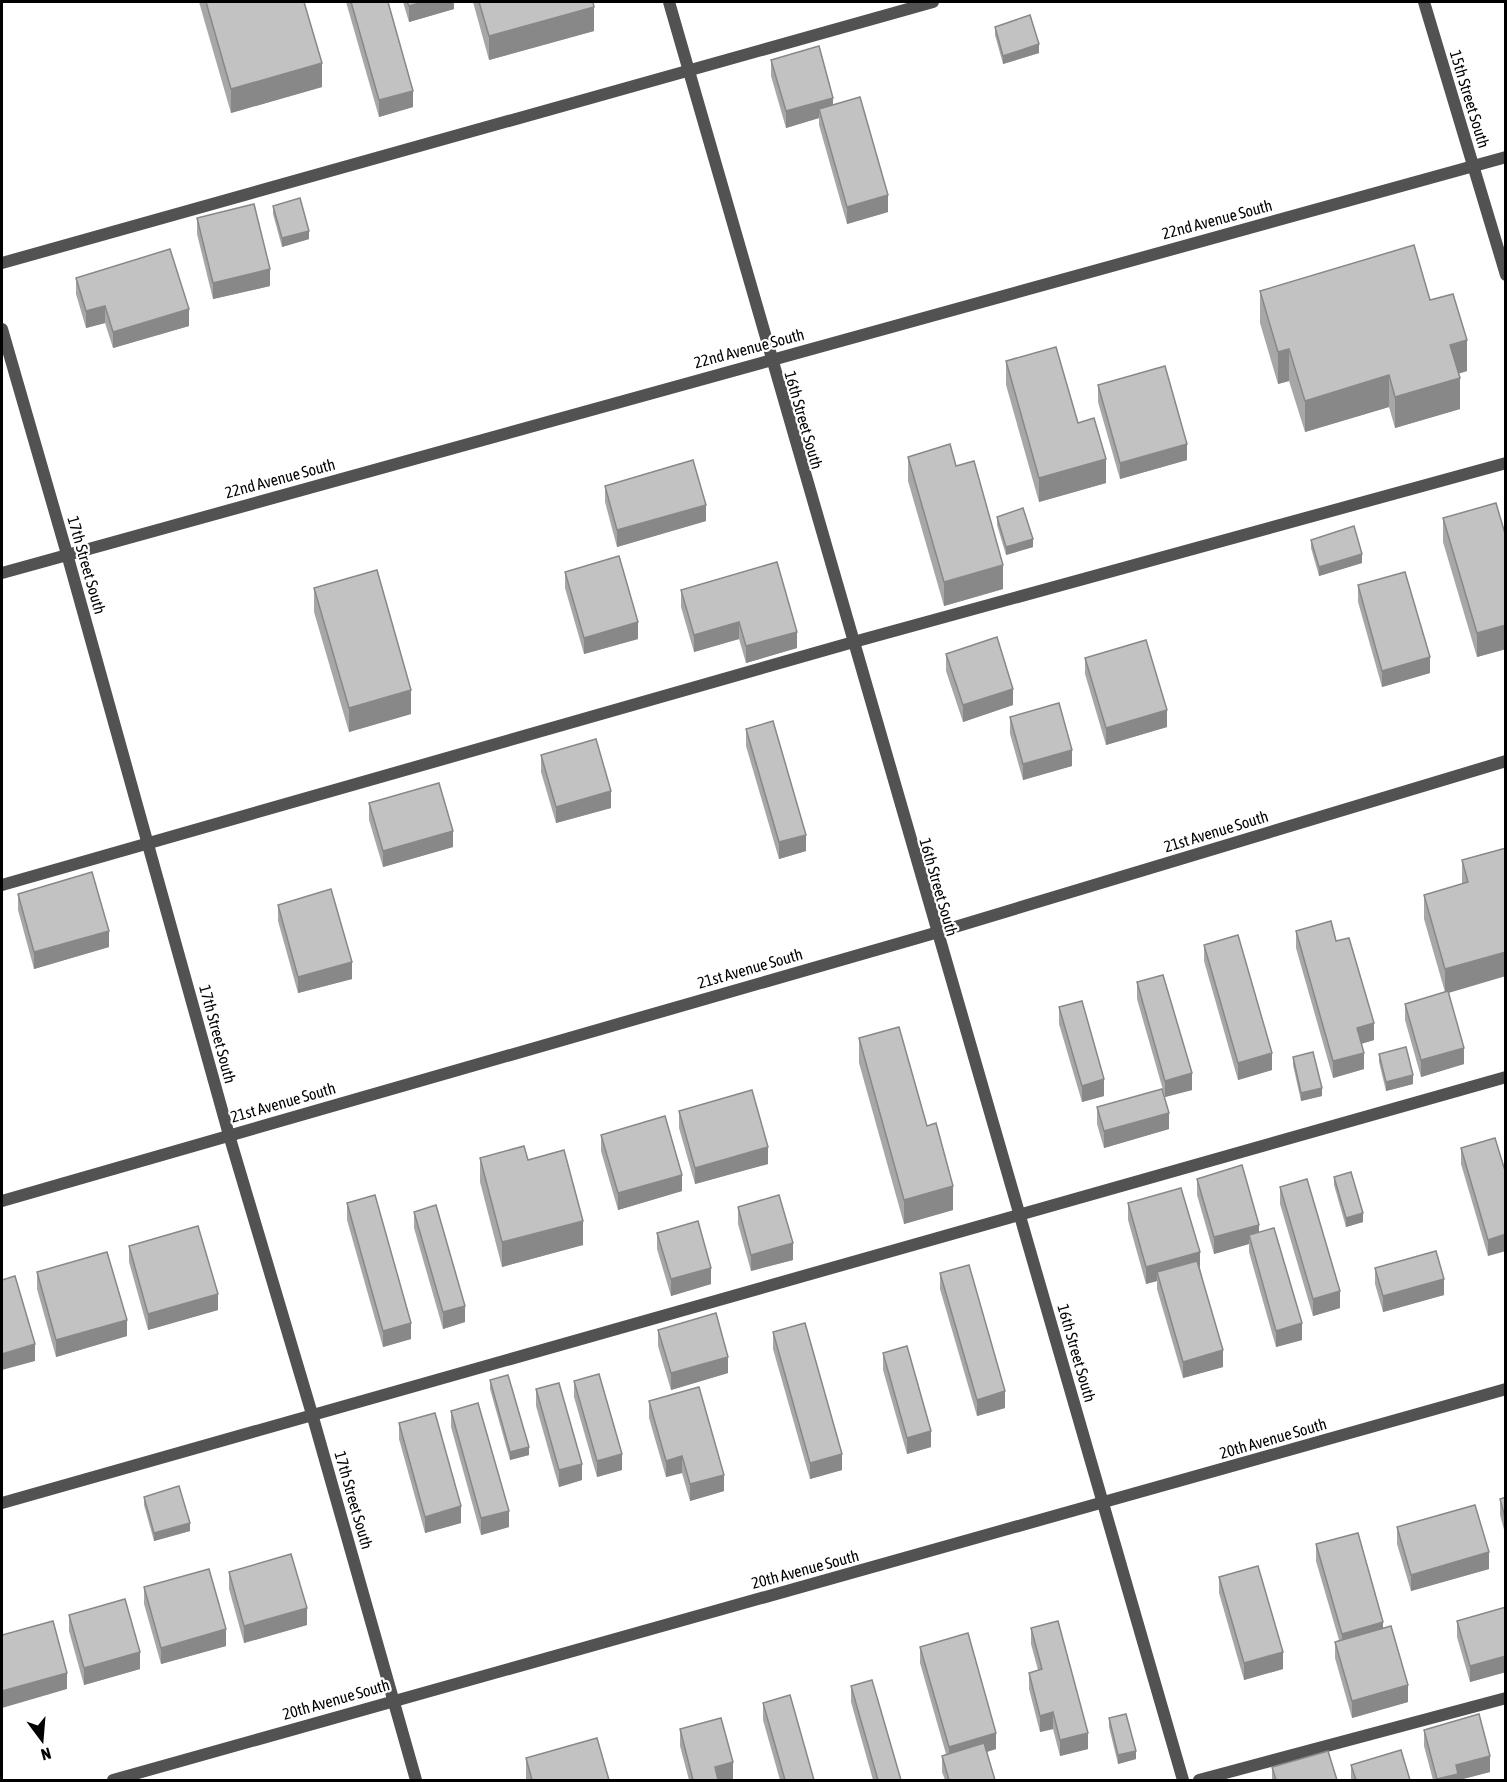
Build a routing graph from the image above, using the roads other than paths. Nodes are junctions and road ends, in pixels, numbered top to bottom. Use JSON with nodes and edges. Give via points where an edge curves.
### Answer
{"nodes":[{"id":1,"x":669,"y":2,"type":"edge"},
{"id":2,"x":933,"y":2,"type":"edge"},
{"id":3,"x":1424,"y":2,"type":"edge"},
{"id":4,"x":688,"y":69,"type":"junction"},
{"id":5,"x":1506,"y":157,"type":"edge"},
{"id":6,"x":1473,"y":166,"type":"junction"},
{"id":7,"x":2,"y":263,"type":"edge"},
{"id":8,"x":1506,"y":275,"type":"edge"},
{"id":9,"x":2,"y":329,"type":"edge"},
{"id":10,"x":770,"y":359,"type":"junction"},
{"id":11,"x":1506,"y":464,"type":"edge"},
{"id":12,"x":67,"y":554,"type":"junction"},
{"id":13,"x":2,"y":573,"type":"edge"},
{"id":14,"x":850,"y":643,"type":"junction"},
{"id":15,"x":1506,"y":761,"type":"edge"},
{"id":16,"x":149,"y":844,"type":"junction"},
{"id":17,"x":2,"y":885,"type":"edge"},
{"id":18,"x":935,"y":933,"type":"junction"},
{"id":19,"x":1506,"y":1077,"type":"edge"},
{"id":20,"x":229,"y":1135,"type":"junction"},
{"id":21,"x":2,"y":1202,"type":"edge"},
{"id":22,"x":1020,"y":1215,"type":"junction"},
{"id":23,"x":1506,"y":1389,"type":"edge"},
{"id":24,"x":312,"y":1414,"type":"junction"},
{"id":25,"x":2,"y":1503,"type":"edge"},
{"id":26,"x":1103,"y":1504,"type":"junction"},
{"id":27,"x":1506,"y":1698,"type":"edge"},
{"id":28,"x":394,"y":1699,"type":"junction"},
{"id":29,"x":113,"y":1780,"type":"edge"},
{"id":30,"x":416,"y":1780,"type":"edge"},
{"id":31,"x":1183,"y":1780,"type":"edge"},
{"id":32,"x":1199,"y":1780,"type":"edge"}],
"edges":[{"from":1,"to":4,"type":"street","name":"16th Street South"},
{"from":2,"to":4,"type":"street"},
{"from":3,"to":6,"type":"street","name":"15th Street South"},
{"from":4,"to":7,"type":"street"},
{"from":4,"to":10,"type":"street","name":"16th Street South"},
{"from":5,"to":6,"type":"street","name":"22nd Avenue South"},
{"from":6,"to":8,"type":"street","name":"15th Street South"},
{"from":6,"to":10,"type":"street","name":"22nd Avenue South"},
{"from":9,"to":12,"type":"street","name":"17th Street South"},
{"from":10,"to":12,"type":"street","name":"22nd Avenue South"},
{"from":10,"to":14,"type":"street","name":"16th Street South"},
{"from":11,"to":14,"type":"street"},
{"from":12,"to":13,"type":"street","name":"22nd Avenue South"},
{"from":12,"to":16,"type":"street","name":"17th Street South"},
{"from":14,"to":16,"type":"street"},
{"from":14,"to":18,"type":"street","name":"16th Street South"},
{"from":15,"to":18,"type":"street","name":"21st Avenue South"},
{"from":16,"to":17,"type":"street"},
{"from":16,"to":20,"type":"street","name":"17th Street South"},
{"from":18,"to":20,"type":"street","name":"21st Avenue South"},
{"from":18,"to":22,"type":"street","name":"16th Street South"},
{"from":19,"to":22,"type":"street"},
{"from":20,"to":21,"type":"street","name":"21st Avenue South"},
{"from":20,"to":24,"type":"street","name":"17th Street South"},
{"from":22,"to":24,"type":"street"},
{"from":22,"to":26,"type":"street","name":"16th Street South"},
{"from":23,"to":26,"type":"street","name":"20th Avenue South"},
{"from":24,"to":25,"type":"street"},
{"from":24,"to":28,"type":"street","name":"17th Street South"},
{"from":26,"to":28,"type":"street","name":"20th Avenue South"},
{"from":26,"to":31,"type":"street","name":"16th Street South"},
{"from":27,"to":32,"type":"street"},
{"from":28,"to":29,"type":"street","name":"20th Avenue South"},
{"from":28,"to":30,"type":"street","name":"17th Street South"}]}
